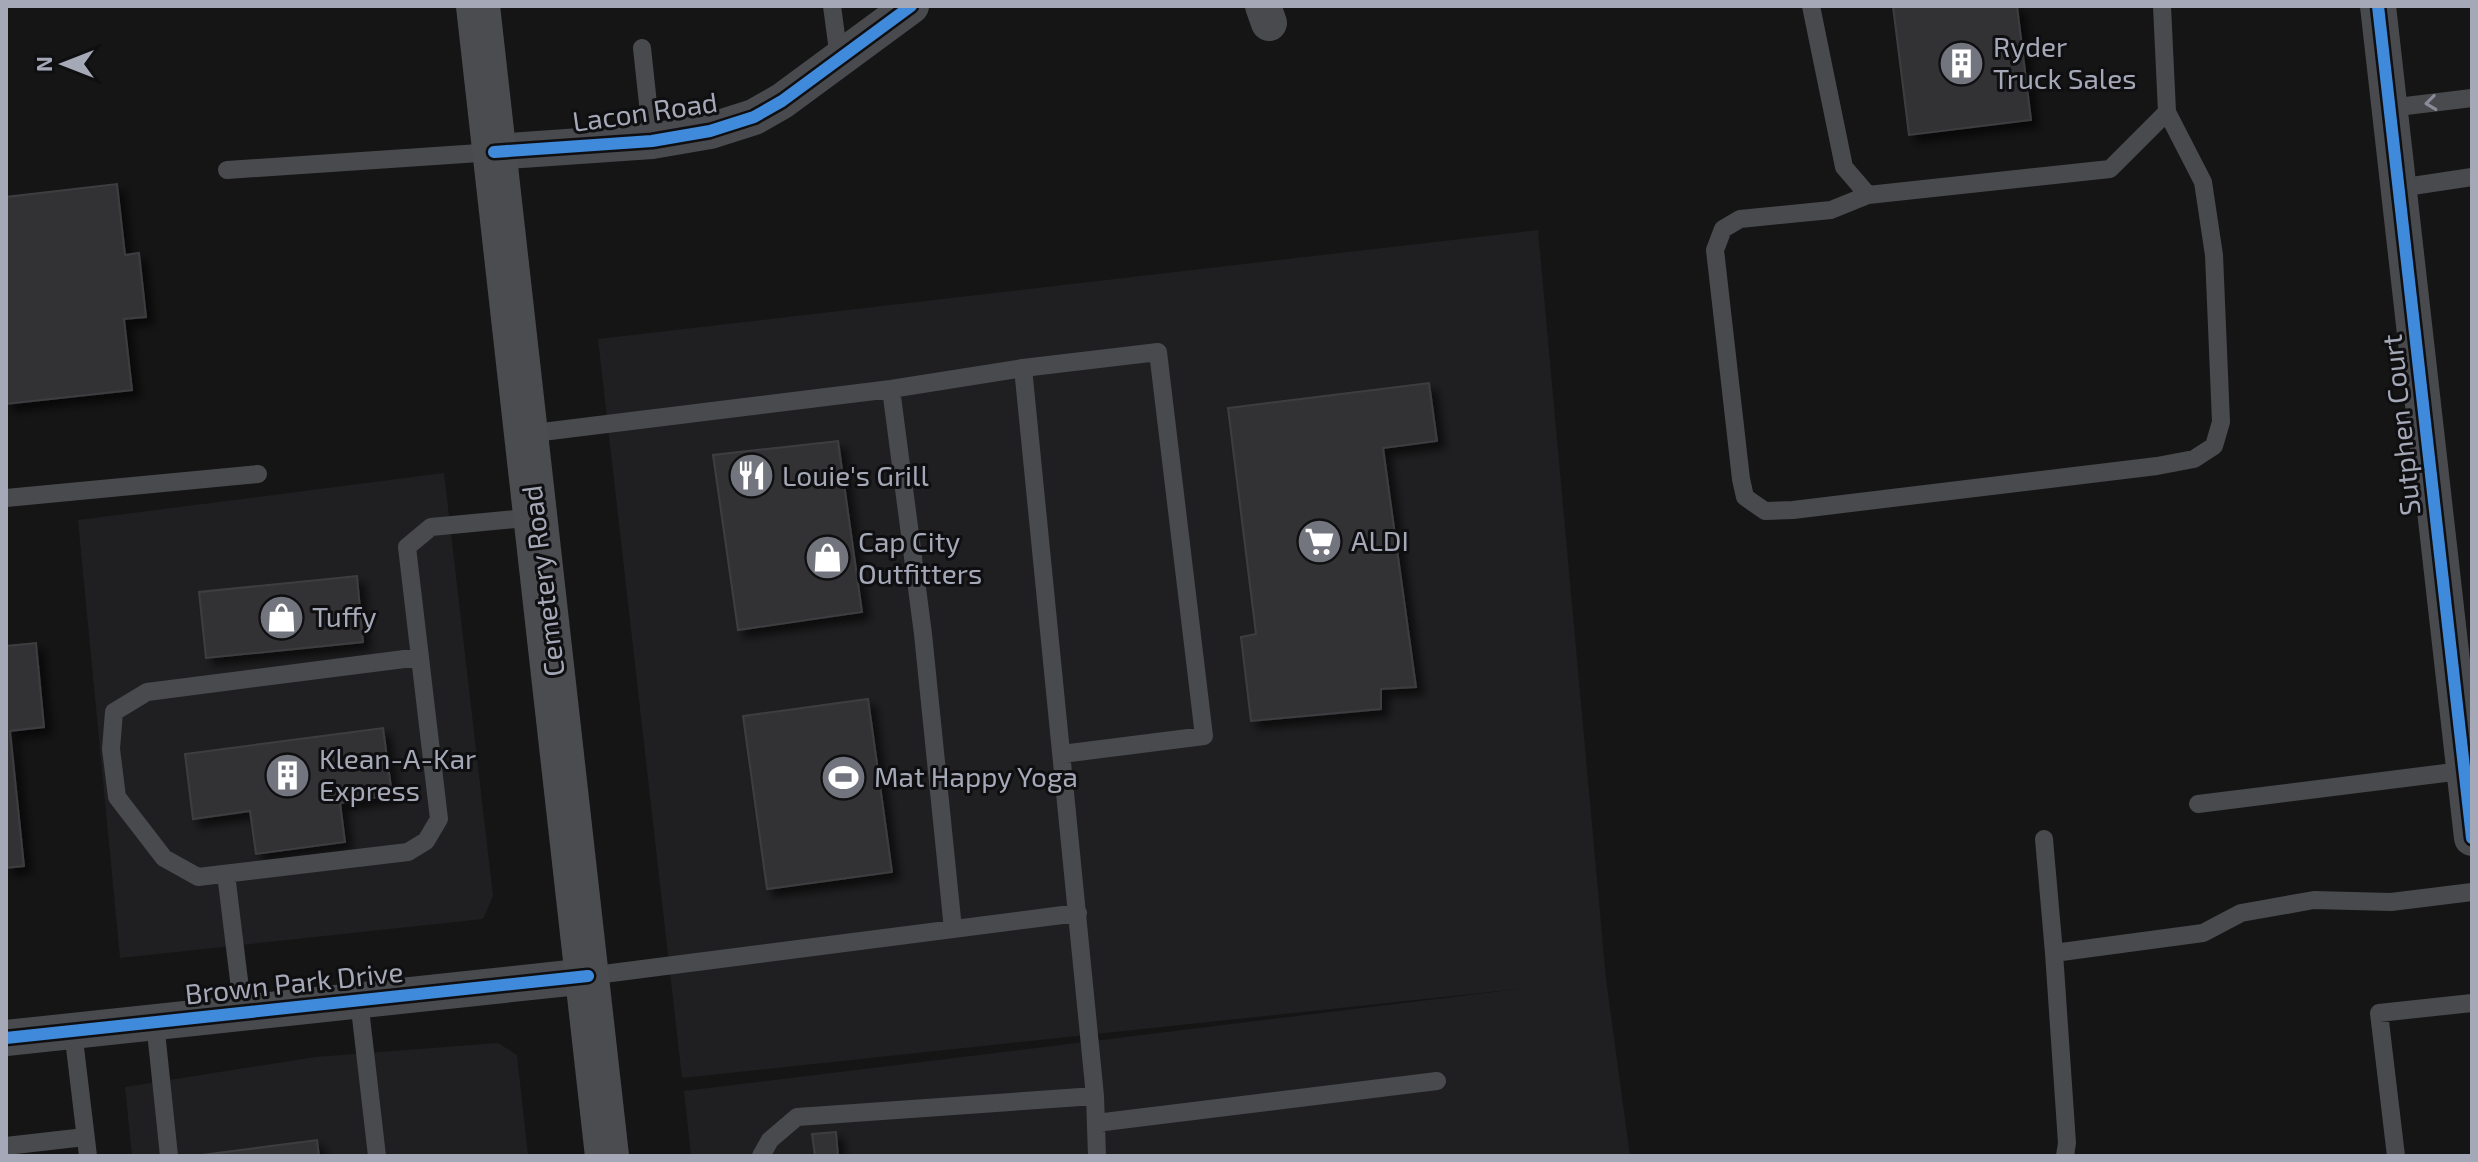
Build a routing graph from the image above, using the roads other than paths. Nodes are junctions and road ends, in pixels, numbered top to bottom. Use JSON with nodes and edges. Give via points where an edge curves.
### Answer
{"nodes":[{"id":1,"x":478,"y":6,"type":"edge"},
{"id":2,"x":832,"y":6,"type":"edge"},
{"id":3,"x":911,"y":6,"type":"edge"},
{"id":4,"x":1811,"y":6,"type":"edge"},
{"id":5,"x":2162,"y":6,"type":"edge"},
{"id":6,"x":2378,"y":6,"type":"edge"},
{"id":7,"x":642,"y":48,"type":"dead end"},
{"id":8,"x":839,"y":58,"type":"junction"},
{"id":9,"x":2472,"y":98,"type":"edge"},
{"id":10,"x":2389,"y":108,"type":"junction"},
{"id":11,"x":2167,"y":112,"type":"junction"},
{"id":12,"x":652,"y":141,"type":"junction"},
{"id":13,"x":494,"y":152,"type":"junction"},
{"id":14,"x":227,"y":170,"type":"dead end"},
{"id":15,"x":2472,"y":177,"type":"edge"},
{"id":16,"x":2399,"y":188,"type":"junction"},
{"id":17,"x":1868,"y":195,"type":"junction"},
{"id":18,"x":1023,"y":368,"type":"junction"},
{"id":19,"x":891,"y":389,"type":"junction"},
{"id":20,"x":526,"y":434,"type":"junction"},
{"id":21,"x":258,"y":474,"type":"dead end"},
{"id":22,"x":6,"y":498,"type":"edge"},
{"id":23,"x":536,"y":517,"type":"junction"},
{"id":24,"x":420,"y":657,"type":"junction"},
{"id":25,"x":1062,"y":754,"type":"junction"},
{"id":26,"x":2468,"y":770,"type":"edge"},
{"id":27,"x":2198,"y":804,"type":"dead end"},
{"id":28,"x":2472,"y":838,"type":"edge"},
{"id":29,"x":2044,"y":839,"type":"dead end"},
{"id":30,"x":226,"y":874,"type":"junction"},
{"id":31,"x":2472,"y":892,"type":"edge"},
{"id":32,"x":1078,"y":913,"type":"junction"},
{"id":33,"x":953,"y":929,"type":"junction"},
{"id":34,"x":2054,"y":953,"type":"junction"},
{"id":35,"x":588,"y":976,"type":"junction"},
{"id":36,"x":359,"y":1000,"type":"junction"},
{"id":37,"x":2472,"y":1003,"type":"edge"},
{"id":38,"x":243,"y":1013,"type":"junction"},
{"id":39,"x":155,"y":1022,"type":"junction"},
{"id":40,"x":73,"y":1031,"type":"junction"},
{"id":41,"x":6,"y":1038,"type":"edge"},
{"id":42,"x":1437,"y":1081,"type":"dead end"},
{"id":43,"x":1095,"y":1096,"type":"junction"},
{"id":44,"x":1096,"y":1123,"type":"junction"},
{"id":45,"x":6,"y":1146,"type":"edge"},
{"id":46,"x":86,"y":1147,"type":"edge"},
{"id":47,"x":169,"y":1156,"type":"edge"},
{"id":48,"x":377,"y":1156,"type":"edge"},
{"id":49,"x":607,"y":1156,"type":"edge"},
{"id":50,"x":761,"y":1156,"type":"edge"},
{"id":51,"x":1097,"y":1156,"type":"edge"},
{"id":52,"x":2065,"y":1156,"type":"edge"},
{"id":53,"x":2396,"y":1156,"type":"edge"}],
"edges":[{"from":1,"to":13,"type":"main road","name":"Cemetery Road"},
{"from":2,"to":8,"type":"lane"},
{"from":3,"to":8,"type":"street","name":"Lacon Road"},
{"from":4,"to":17,"type":"lane","via":[[1844,167]]},
{"from":5,"to":11,"type":"lane"},
{"from":6,"to":10,"type":"street","name":"Sutphen Court"},
{"from":7,"to":12,"type":"lane"},
{"from":8,"to":12,"type":"street","name":"Lacon Road","via":[[754,117]]},
{"from":9,"to":10,"type":"lane","one_way":true},
{"from":10,"to":16,"type":"street","name":"Sutphen Court"},
{"from":11,"to":17,"type":"lane","via":[[2110,169]]},
{"from":11,"to":17,"type":"lane","via":[[2203,182],[2214,255],[2221,422],[2214,446],[2194,459],[1793,510],[1765,511],[1745,497],[1715,250],[1723,229],[1740,219],[1831,210]]},
{"from":12,"to":13,"type":"street","name":"Lacon Road"},
{"from":13,"to":14,"type":"lane"},
{"from":13,"to":20,"type":"main road","name":"Cemetery Road"},
{"from":15,"to":16,"type":"lane"},
{"from":16,"to":26,"type":"street","name":"Sutphen Court"},
{"from":18,"to":19,"type":"lane"},
{"from":18,"to":25,"type":"lane"},
{"from":18,"to":25,"type":"lane","via":[[1158,352],[1204,736]]},
{"from":19,"to":20,"type":"lane"},
{"from":19,"to":33,"type":"lane"},
{"from":20,"to":23,"type":"main road","name":"Cemetery Road"},
{"from":21,"to":22,"type":"lane"},
{"from":23,"to":24,"type":"lane","via":[[431,527],[407,547]]},
{"from":23,"to":35,"type":"main road","name":"Cemetery Road"},
{"from":24,"to":30,"type":"lane","via":[[439,819],[426,841],[408,852]]},
{"from":24,"to":30,"type":"lane","via":[[147,692],[114,712],[111,749],[117,797],[164,858],[198,877]]},
{"from":25,"to":32,"type":"lane"},
{"from":26,"to":27,"type":"lane"},
{"from":26,"to":28,"type":"street","name":"Sutphen Court"},
{"from":29,"to":34,"type":"lane"},
{"from":30,"to":38,"type":"lane"},
{"from":31,"to":34,"type":"lane","via":[[2391,902],[2314,900],[2241,913],[2203,933]]},
{"from":32,"to":33,"type":"lane"},
{"from":32,"to":43,"type":"lane"},
{"from":33,"to":35,"type":"lane"},
{"from":34,"to":52,"type":"lane"},
{"from":35,"to":36,"type":"street","name":"Brown Park Drive"},
{"from":35,"to":49,"type":"main road","name":"Cemetery Road"},
{"from":36,"to":38,"type":"street","name":"Brown Park Drive"},
{"from":36,"to":48,"type":"lane"},
{"from":37,"to":53,"type":"lane","via":[[2379,1013]]},
{"from":38,"to":39,"type":"street","name":"Brown Park Drive"},
{"from":39,"to":40,"type":"street","name":"Brown Park Drive"},
{"from":39,"to":47,"type":"lane"},
{"from":40,"to":41,"type":"street","name":"Brown Park Drive"},
{"from":40,"to":46,"type":"lane"},
{"from":42,"to":44,"type":"lane"},
{"from":43,"to":44,"type":"lane"},
{"from":43,"to":50,"type":"lane","via":[[797,1117],[770,1140]]},
{"from":44,"to":51,"type":"lane"},
{"from":45,"to":46,"type":"lane"}]}
